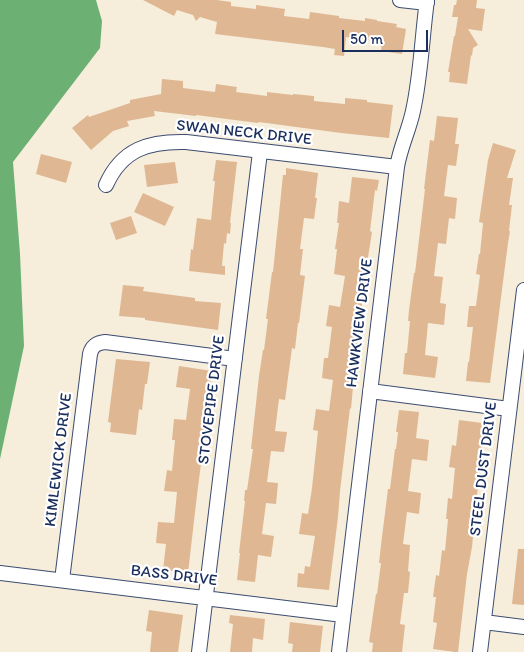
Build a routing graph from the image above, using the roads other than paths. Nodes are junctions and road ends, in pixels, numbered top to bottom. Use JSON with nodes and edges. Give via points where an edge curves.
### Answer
{"nodes":[{"id":1,"x":400,"y":0,"type":"edge"},
{"id":2,"x":427,"y":2,"type":"edge"},
{"id":3,"x":260,"y":152,"type":"junction"},
{"id":4,"x":397,"y":167,"type":"junction"},
{"id":5,"x":106,"y":185,"type":"dead end"},
{"id":6,"x":524,"y":290,"type":"edge"},
{"id":7,"x":235,"y":359,"type":"junction"},
{"id":8,"x":370,"y":391,"type":"junction"},
{"id":9,"x":509,"y":409,"type":"junction"},
{"id":10,"x":0,"y":573,"type":"edge"},
{"id":11,"x":62,"y":580,"type":"junction"},
{"id":12,"x":205,"y":598,"type":"junction"},
{"id":13,"x":343,"y":615,"type":"junction"},
{"id":14,"x":484,"y":622,"type":"junction"},
{"id":15,"x":524,"y":627,"type":"edge"},
{"id":16,"x":199,"y":652,"type":"edge"},
{"id":17,"x":339,"y":652,"type":"edge"},
{"id":18,"x":480,"y":652,"type":"edge"}],
"edges":[{"from":1,"to":2,"type":"street"},
{"from":2,"to":4,"type":"street","name":"HAWKVIEW DRIVE","via":[[413,113]]},
{"from":3,"to":4,"type":"street","name":"SWAN NECK DRIVE"},
{"from":3,"to":5,"type":"street","name":"SWAN NECK DRIVE","via":[[186,142],[150,144],[128,155],[111,173]]},
{"from":3,"to":7,"type":"street","name":"STOVEPIPE DRIVE"},
{"from":4,"to":8,"type":"street","name":"HAWKVIEW DRIVE"},
{"from":6,"to":9,"type":"street","name":"STEEL DUST DRIVE"},
{"from":7,"to":11,"type":"street","name":"KIMLEWICK DRIVE","via":[[105,342],[95,345],[90,354]]},
{"from":7,"to":12,"type":"street","name":"STOVEPIPE DRIVE"},
{"from":8,"to":9,"type":"street"},
{"from":8,"to":13,"type":"street","name":"HAWKVIEW DRIVE"},
{"from":9,"to":14,"type":"street","name":"STEEL DUST DRIVE"},
{"from":10,"to":11,"type":"street","name":"BASS DRIVE"},
{"from":11,"to":12,"type":"street","name":"BASS DRIVE"},
{"from":12,"to":13,"type":"street","name":"BASS DRIVE"},
{"from":12,"to":16,"type":"street","name":"STOVEPIPE DRIVE"},
{"from":13,"to":17,"type":"street","name":"HAWKVIEW DRIVE"},
{"from":14,"to":15,"type":"street"},
{"from":14,"to":18,"type":"street","name":"STEEL DUST DRIVE"}]}
